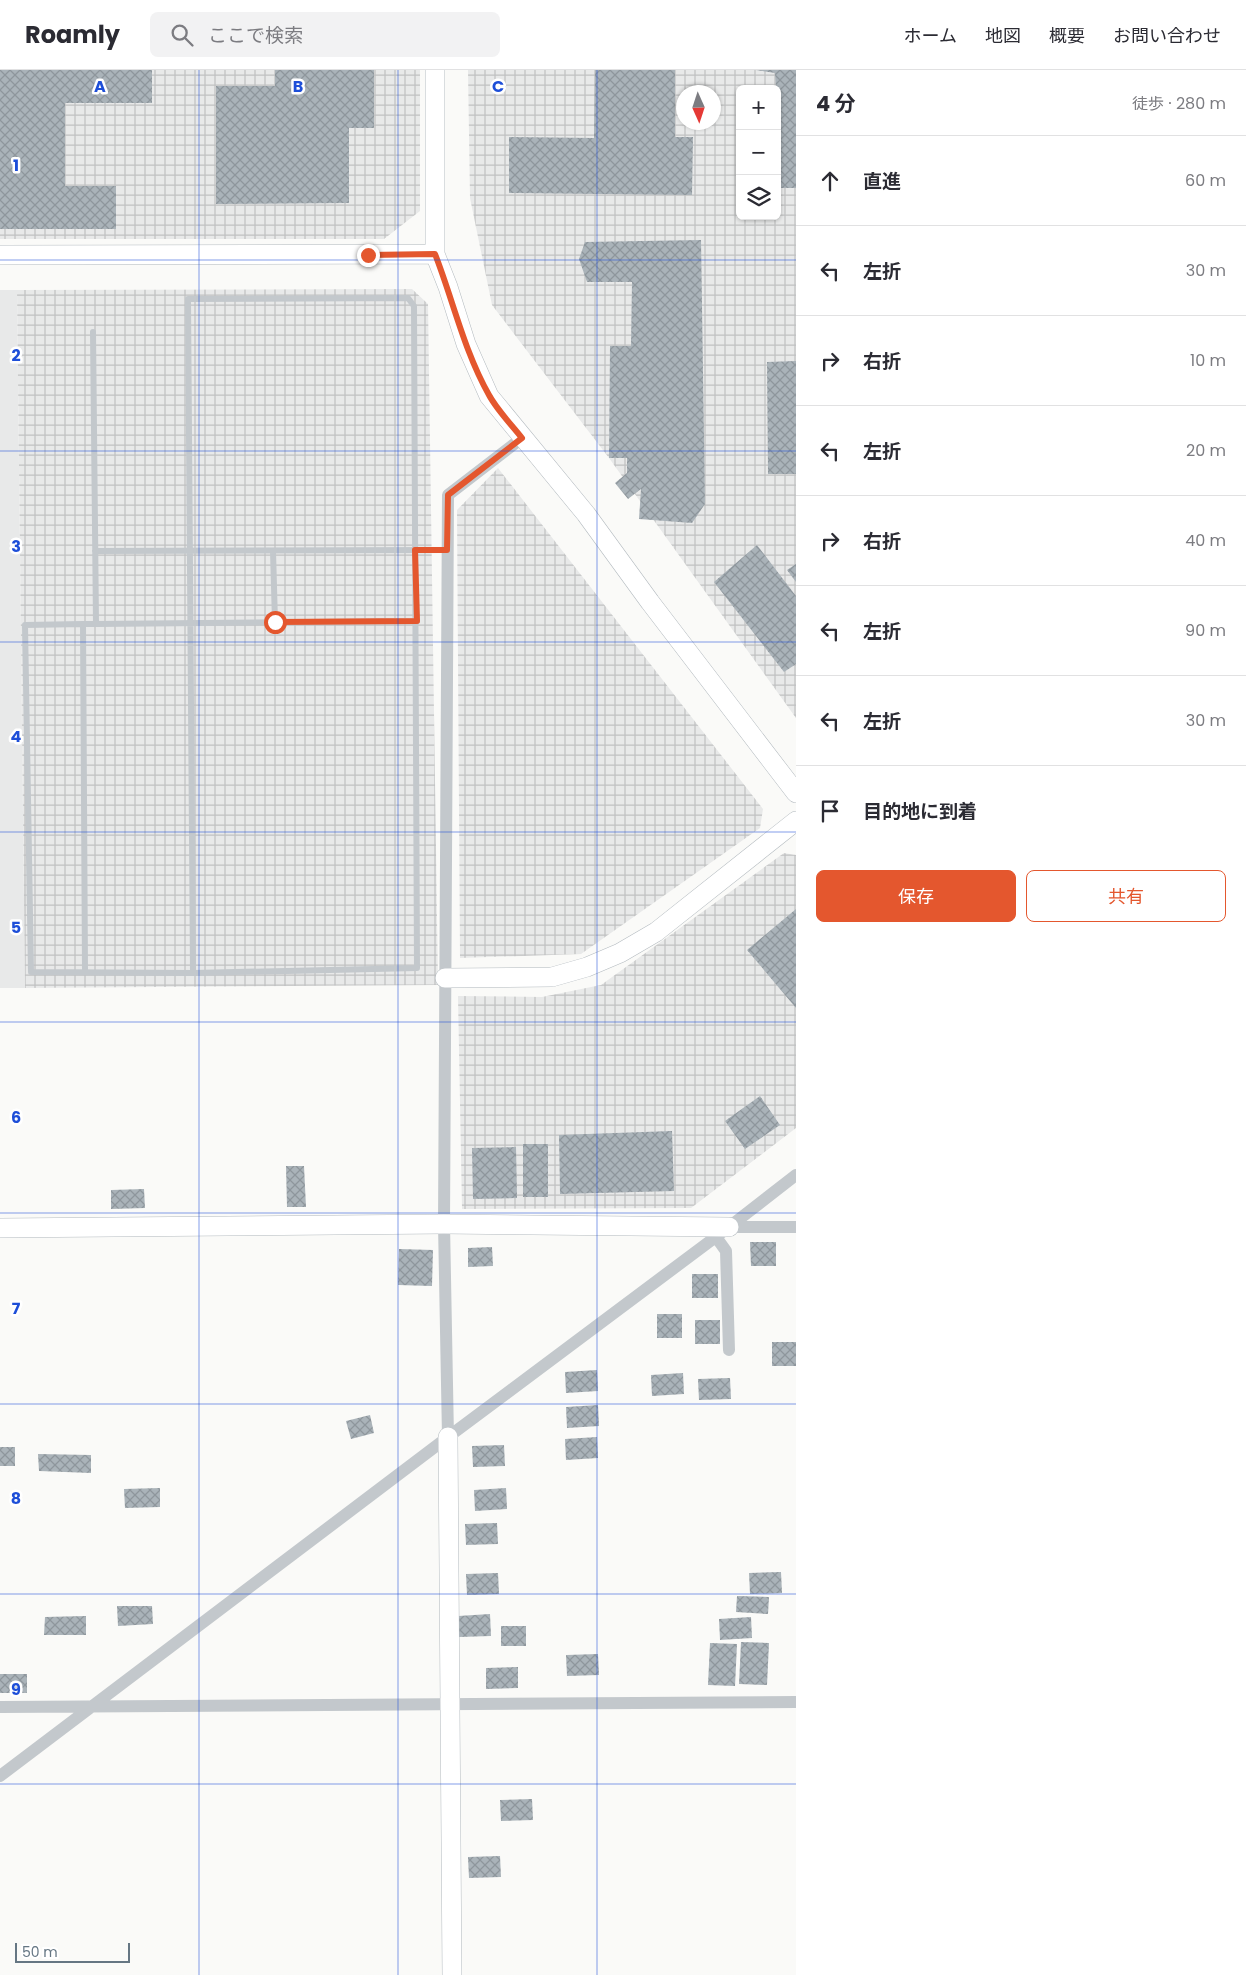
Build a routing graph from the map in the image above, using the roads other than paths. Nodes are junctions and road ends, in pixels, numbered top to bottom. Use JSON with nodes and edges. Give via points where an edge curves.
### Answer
{"nodes":[{"id":1,"x":435,"y":70,"type":"edge"},
{"id":2,"x":435,"y":254,"type":"junction"},
{"id":3,"x":0,"y":255,"type":"edge"},
{"id":4,"x":92,"y":332,"type":"dead end"},
{"id":5,"x":522,"y":438,"type":"junction"},
{"id":6,"x":415,"y":550,"type":"junction"},
{"id":7,"x":447,"y":550,"type":"junction"},
{"id":8,"x":95,"y":551,"type":"junction"},
{"id":9,"x":189,"y":551,"type":"junction"},
{"id":10,"x":273,"y":551,"type":"junction"},
{"id":11,"x":417,"y":621,"type":"junction"},
{"id":12,"x":275,"y":622,"type":"junction"},
{"id":13,"x":190,"y":623,"type":"junction"},
{"id":14,"x":83,"y":624,"type":"junction"},
{"id":15,"x":96,"y":624,"type":"junction"},
{"id":16,"x":796,"y":792,"type":"edge"},
{"id":17,"x":796,"y":821,"type":"edge"},
{"id":18,"x":84,"y":972,"type":"junction"},
{"id":19,"x":194,"y":973,"type":"junction"},
{"id":20,"x":445,"y":978,"type":"junction"},
{"id":21,"x":796,"y":1175,"type":"edge"},
{"id":22,"x":444,"y":1224,"type":"junction"},
{"id":23,"x":796,"y":1227,"type":"edge"},
{"id":24,"x":0,"y":1228,"type":"edge"},
{"id":25,"x":722,"y":1232,"type":"junction"},
{"id":26,"x":729,"y":1350,"type":"dead end"},
{"id":27,"x":448,"y":1437,"type":"junction"},
{"id":28,"x":796,"y":1702,"type":"edge"},
{"id":29,"x":451,"y":1704,"type":"junction"},
{"id":30,"x":92,"y":1706,"type":"junction"},
{"id":31,"x":0,"y":1707,"type":"edge"},
{"id":32,"x":0,"y":1776,"type":"edge"},
{"id":33,"x":452,"y":1975,"type":"edge"}],
"edges":[{"from":1,"to":2,"type":"street"},
{"from":2,"to":3,"type":"street"},
{"from":2,"to":5,"type":"street","via":[[466,344],[489,396]]},
{"from":4,"to":8,"type":"lane"},
{"from":5,"to":7,"type":"street","via":[[448,495]]},
{"from":5,"to":16,"type":"street","via":[[586,514]]},
{"from":6,"to":7,"type":"lane"},
{"from":6,"to":9,"type":"lane","via":[[414,306],[408,298],[388,298],[188,299]]},
{"from":6,"to":10,"type":"lane"},
{"from":6,"to":11,"type":"lane"},
{"from":7,"to":20,"type":"street"},
{"from":8,"to":9,"type":"lane"},
{"from":8,"to":15,"type":"lane"},
{"from":9,"to":10,"type":"lane"},
{"from":9,"to":13,"type":"lane"},
{"from":10,"to":12,"type":"lane"},
{"from":11,"to":12,"type":"lane"},
{"from":11,"to":19,"type":"lane","via":[[417,968]]},
{"from":12,"to":13,"type":"lane"},
{"from":13,"to":15,"type":"lane"},
{"from":13,"to":19,"type":"lane"},
{"from":14,"to":15,"type":"lane"},
{"from":14,"to":18,"type":"lane"},
{"from":14,"to":18,"type":"lane","via":[[25,625],[31,972]]},
{"from":17,"to":20,"type":"street","via":[[656,932],[620,953],[552,977]]},
{"from":18,"to":19,"type":"lane"},
{"from":20,"to":22,"type":"street"},
{"from":21,"to":25,"type":"street"},
{"from":22,"to":24,"type":"street"},
{"from":22,"to":25,"type":"street"},
{"from":22,"to":27,"type":"street"},
{"from":23,"to":25,"type":"street"},
{"from":25,"to":26,"type":"street","via":[[726,1251]]},
{"from":25,"to":27,"type":"street"},
{"from":27,"to":29,"type":"street"},
{"from":27,"to":30,"type":"street"},
{"from":28,"to":29,"type":"street"},
{"from":29,"to":30,"type":"street"},
{"from":29,"to":33,"type":"street"},
{"from":30,"to":31,"type":"street"},
{"from":30,"to":32,"type":"street"}]}
